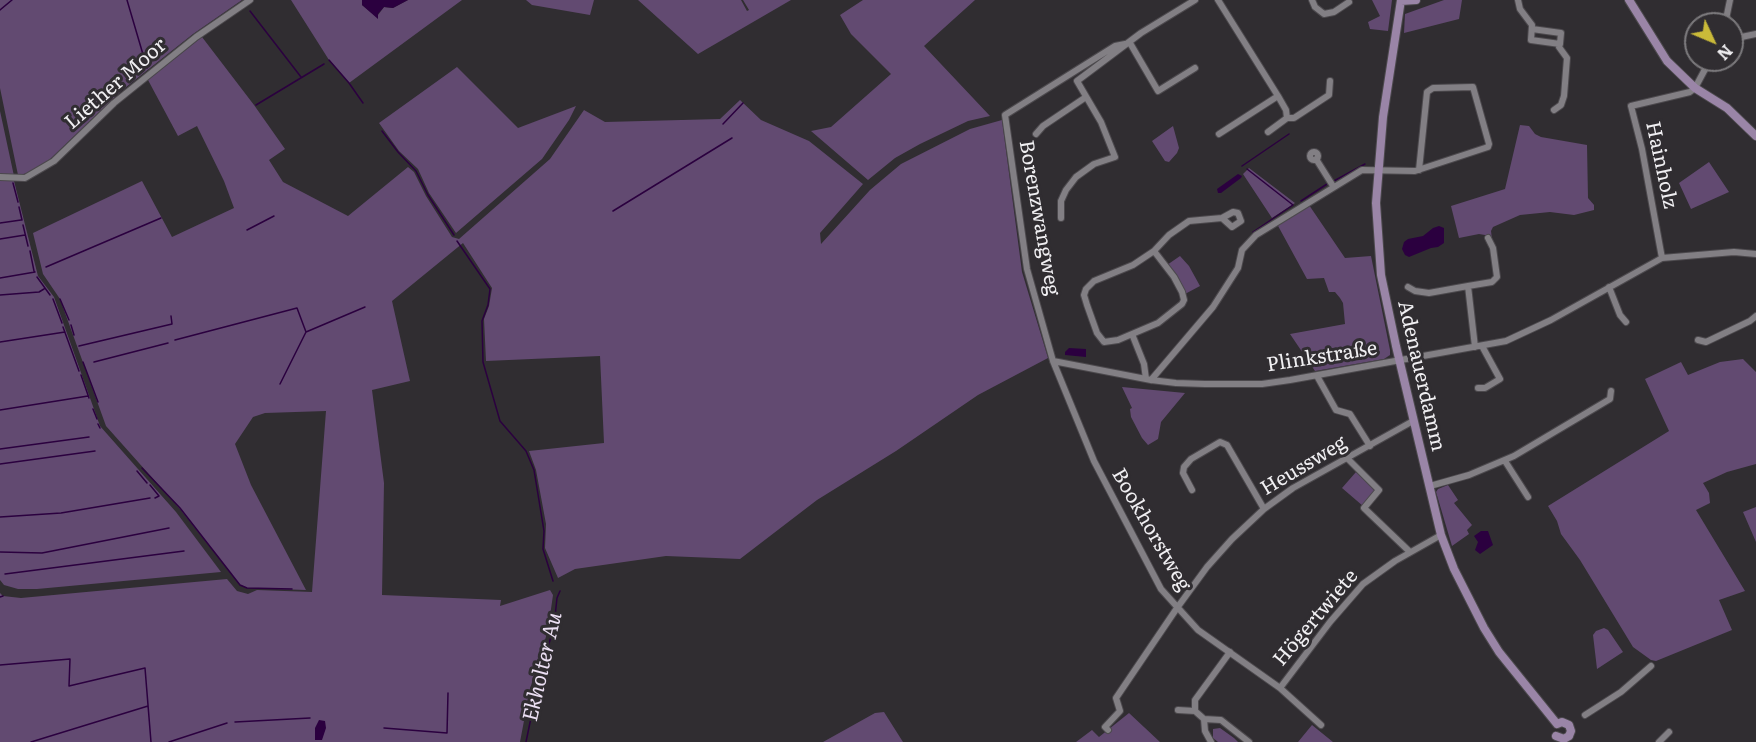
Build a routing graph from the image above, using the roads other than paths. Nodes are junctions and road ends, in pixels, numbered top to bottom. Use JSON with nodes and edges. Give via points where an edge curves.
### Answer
{"nodes":[{"id":1,"x":250,"y":0,"type":"edge"},
{"id":2,"x":1195,"y":0,"type":"edge"},
{"id":3,"x":1218,"y":0,"type":"edge"},
{"id":4,"x":1312,"y":0,"type":"edge"},
{"id":5,"x":1401,"y":0,"type":"edge"},
{"id":6,"x":1416,"y":0,"type":"edge"},
{"id":7,"x":1518,"y":0,"type":"edge"},
{"id":8,"x":1629,"y":0,"type":"edge"},
{"id":9,"x":1349,"y":2,"type":"dead end"},
{"id":10,"x":1532,"y":29,"type":"junction"},
{"id":11,"x":1130,"y":43,"type":"junction"},
{"id":12,"x":1560,"y":44,"type":"junction"},
{"id":13,"x":1195,"y":68,"type":"dead end"},
{"id":14,"x":1704,"y":72,"type":"edge"},
{"id":15,"x":1330,"y":81,"type":"dead end"},
{"id":16,"x":1695,"y":88,"type":"junction"},
{"id":17,"x":1278,"y":96,"type":"junction"},
{"id":18,"x":1086,"y":97,"type":"junction"},
{"id":19,"x":1554,"y":110,"type":"dead end"},
{"id":20,"x":1287,"y":118,"type":"junction"},
{"id":21,"x":1268,"y":132,"type":"dead end"},
{"id":22,"x":1036,"y":134,"type":"dead end"},
{"id":23,"x":1219,"y":134,"type":"dead end"},
{"id":24,"x":1756,"y":136,"type":"edge"},
{"id":25,"x":1316,"y":159,"type":"dead end"},
{"id":26,"x":1377,"y":170,"type":"junction"},
{"id":27,"x":1419,"y":170,"type":"junction"},
{"id":28,"x":0,"y":177,"type":"edge"},
{"id":29,"x":1333,"y":186,"type":"junction"},
{"id":30,"x":1060,"y":218,"type":"dead end"},
{"id":31,"x":1222,"y":218,"type":"dead end"},
{"id":32,"x":1488,"y":238,"type":"dead end"},
{"id":33,"x":1154,"y":251,"type":"junction"},
{"id":34,"x":1756,"y":254,"type":"edge"},
{"id":35,"x":1662,"y":258,"type":"junction"},
{"id":36,"x":1468,"y":286,"type":"junction"},
{"id":37,"x":1408,"y":287,"type":"dead end"},
{"id":38,"x":1609,"y":287,"type":"junction"},
{"id":39,"x":1756,"y":316,"type":"edge"},
{"id":40,"x":1626,"y":322,"type":"dead end"},
{"id":41,"x":1132,"y":334,"type":"junction"},
{"id":42,"x":1698,"y":340,"type":"dead end"},
{"id":43,"x":1478,"y":346,"type":"junction"},
{"id":44,"x":1400,"y":360,"type":"junction"},
{"id":45,"x":1053,"y":361,"type":"junction"},
{"id":46,"x":1317,"y":376,"type":"junction"},
{"id":47,"x":1148,"y":380,"type":"junction"},
{"id":48,"x":1478,"y":388,"type":"dead end"},
{"id":49,"x":1611,"y":391,"type":"dead end"},
{"id":50,"x":1413,"y":421,"type":"junction"},
{"id":51,"x":1370,"y":446,"type":"junction"},
{"id":52,"x":1348,"y":459,"type":"junction"},
{"id":53,"x":1505,"y":461,"type":"junction"},
{"id":54,"x":1430,"y":486,"type":"junction"},
{"id":55,"x":1192,"y":490,"type":"dead end"},
{"id":56,"x":1528,"y":496,"type":"dead end"},
{"id":57,"x":1264,"y":508,"type":"junction"},
{"id":58,"x":1441,"y":535,"type":"junction"},
{"id":59,"x":1410,"y":552,"type":"junction"},
{"id":60,"x":1177,"y":608,"type":"junction"},
{"id":61,"x":1230,"y":652,"type":"junction"},
{"id":62,"x":1651,"y":666,"type":"dead end"},
{"id":63,"x":1281,"y":688,"type":"junction"},
{"id":64,"x":1178,"y":710,"type":"dead end"},
{"id":65,"x":1195,"y":711,"type":"junction"},
{"id":66,"x":1584,"y":715,"type":"dead end"},
{"id":67,"x":1204,"y":719,"type":"junction"},
{"id":68,"x":1557,"y":724,"type":"junction"},
{"id":69,"x":1321,"y":725,"type":"dead end"},
{"id":70,"x":1108,"y":730,"type":"dead end"},
{"id":71,"x":1669,"y":732,"type":"dead end"},
{"id":72,"x":1552,"y":739,"type":"edge"},
{"id":73,"x":1572,"y":739,"type":"edge"},
{"id":74,"x":1211,"y":742,"type":"edge"},
{"id":75,"x":1249,"y":742,"type":"edge"},
{"id":76,"x":1659,"y":742,"type":"edge"}],
"edges":[{"from":1,"to":28,"type":"street","name":"Liether Moor","via":[[196,37],[114,103],[54,161],[25,178]]},
{"from":2,"to":11,"type":"street"},
{"from":3,"to":17,"type":"street"},
{"from":4,"to":9,"type":"street","via":[[1324,14]]},
{"from":5,"to":6,"type":"street"},
{"from":5,"to":26,"type":"street","name":"Adenauerdamm"},
{"from":7,"to":10,"type":"street"},
{"from":8,"to":16,"type":"street","via":[[1662,56]]},
{"from":10,"to":12,"type":"street","via":[[1531,40]]},
{"from":10,"to":12,"type":"street","via":[[1561,33]]},
{"from":11,"to":13,"type":"street","via":[[1158,91]]},
{"from":11,"to":18,"type":"street","via":[[1077,81]]},
{"from":11,"to":45,"type":"street","name":"Borenzwangweg","via":[[1115,46],[1005,115],[1027,269]]},
{"from":12,"to":19,"type":"street","via":[[1567,58],[1567,70],[1564,96]]},
{"from":14,"to":16,"type":"street"},
{"from":15,"to":20,"type":"street","via":[[1329,95],[1294,118]]},
{"from":16,"to":24,"type":"street","via":[[1727,108]]},
{"from":16,"to":35,"type":"street","name":"Hainholz","via":[[1684,95],[1631,106]]},
{"from":17,"to":20,"type":"street"},
{"from":17,"to":23,"type":"street"},
{"from":18,"to":22,"type":"street"},
{"from":18,"to":30,"type":"street","via":[[1115,157],[1094,164],[1076,177],[1061,201]]},
{"from":20,"to":21,"type":"street"},
{"from":25,"to":29,"type":"street"},
{"from":26,"to":27,"type":"street"},
{"from":26,"to":29,"type":"street","via":[[1362,170]]},
{"from":26,"to":44,"type":"street","name":"Adenauerdamm","via":[[1381,275]]},
{"from":27,"to":27,"type":"street","via":[[1488,147],[1473,87],[1433,88],[1426,92]]},
{"from":29,"to":47,"type":"street","via":[[1256,235],[1242,250],[1238,268],[1214,307]]},
{"from":31,"to":33,"type":"street","via":[[1182,224]]},
{"from":32,"to":36,"type":"street","via":[[1497,277],[1492,282]]},
{"from":33,"to":41,"type":"street","via":[[1174,277],[1184,300],[1158,323]]},
{"from":33,"to":41,"type":"street","via":[[1089,285],[1084,295],[1104,342]]},
{"from":34,"to":35,"type":"street","name":"Plinkstraße"},
{"from":35,"to":38,"type":"street","name":"Plinkstraße"},
{"from":36,"to":37,"type":"street","via":[[1430,293]]},
{"from":36,"to":43,"type":"street"},
{"from":38,"to":40,"type":"street"},
{"from":38,"to":43,"type":"street","name":"Plinkstraße","via":[[1531,330],[1506,341]]},
{"from":39,"to":42,"type":"street","via":[[1706,342]]},
{"from":41,"to":47,"type":"street"},
{"from":43,"to":44,"type":"street","name":"Plinkstraße"},
{"from":43,"to":48,"type":"street","via":[[1500,379]]},
{"from":44,"to":46,"type":"street","name":"Plinkstraße"},
{"from":44,"to":50,"type":"street","name":"Adenauerdamm"},
{"from":45,"to":47,"type":"street","name":"Plinkstraße"},
{"from":45,"to":60,"type":"street","name":"Bookhorstweg","via":[[1098,471],[1161,589]]},
{"from":46,"to":47,"type":"street","name":"Plinkstraße","via":[[1262,384]]},
{"from":46,"to":51,"type":"street","via":[[1336,410],[1350,414]]},
{"from":49,"to":53,"type":"street","via":[[1610,399]]},
{"from":50,"to":51,"type":"street","name":"Heussweg"},
{"from":50,"to":54,"type":"street","name":"Adenauerdamm"},
{"from":51,"to":52,"type":"street","name":"Heussweg"},
{"from":52,"to":57,"type":"street","name":"Heussweg"},
{"from":52,"to":59,"type":"street","via":[[1379,490],[1364,508]]},
{"from":53,"to":54,"type":"street"},
{"from":53,"to":56,"type":"street"},
{"from":54,"to":58,"type":"street","name":"Adenauerdamm"},
{"from":55,"to":57,"type":"street","via":[[1184,467],[1220,442],[1227,445]]},
{"from":57,"to":60,"type":"street","name":"Heussweg","via":[[1207,567]]},
{"from":58,"to":59,"type":"street","name":"Högertwiete"},
{"from":58,"to":68,"type":"street","name":"Adenauerdamm","via":[[1484,628]]},
{"from":59,"to":63,"type":"street","name":"Högertwiete","via":[[1374,574],[1356,591]]},
{"from":60,"to":61,"type":"street","name":"Bookhorstweg","via":[[1198,630]]},
{"from":60,"to":70,"type":"street","name":"Heussweg","via":[[1116,698],[1120,711],[1105,727]]},
{"from":61,"to":63,"type":"street","name":"Bookhorstweg"},
{"from":61,"to":65,"type":"street","via":[[1195,700]]},
{"from":62,"to":66,"type":"street","via":[[1621,692]]},
{"from":63,"to":69,"type":"street","name":"Bookhorstweg"},
{"from":64,"to":65,"type":"street"},
{"from":65,"to":67,"type":"street"},
{"from":67,"to":74,"type":"street"},
{"from":67,"to":75,"type":"street","via":[[1221,720]]},
{"from":68,"to":72,"type":"street","name":"Adenauerdamm"},
{"from":68,"to":73,"type":"street","name":"Adenauerdamm","via":[[1569,725]]},
{"from":71,"to":76,"type":"street"},
{"from":72,"to":73,"type":"street","name":"Adenauerdamm"}]}
